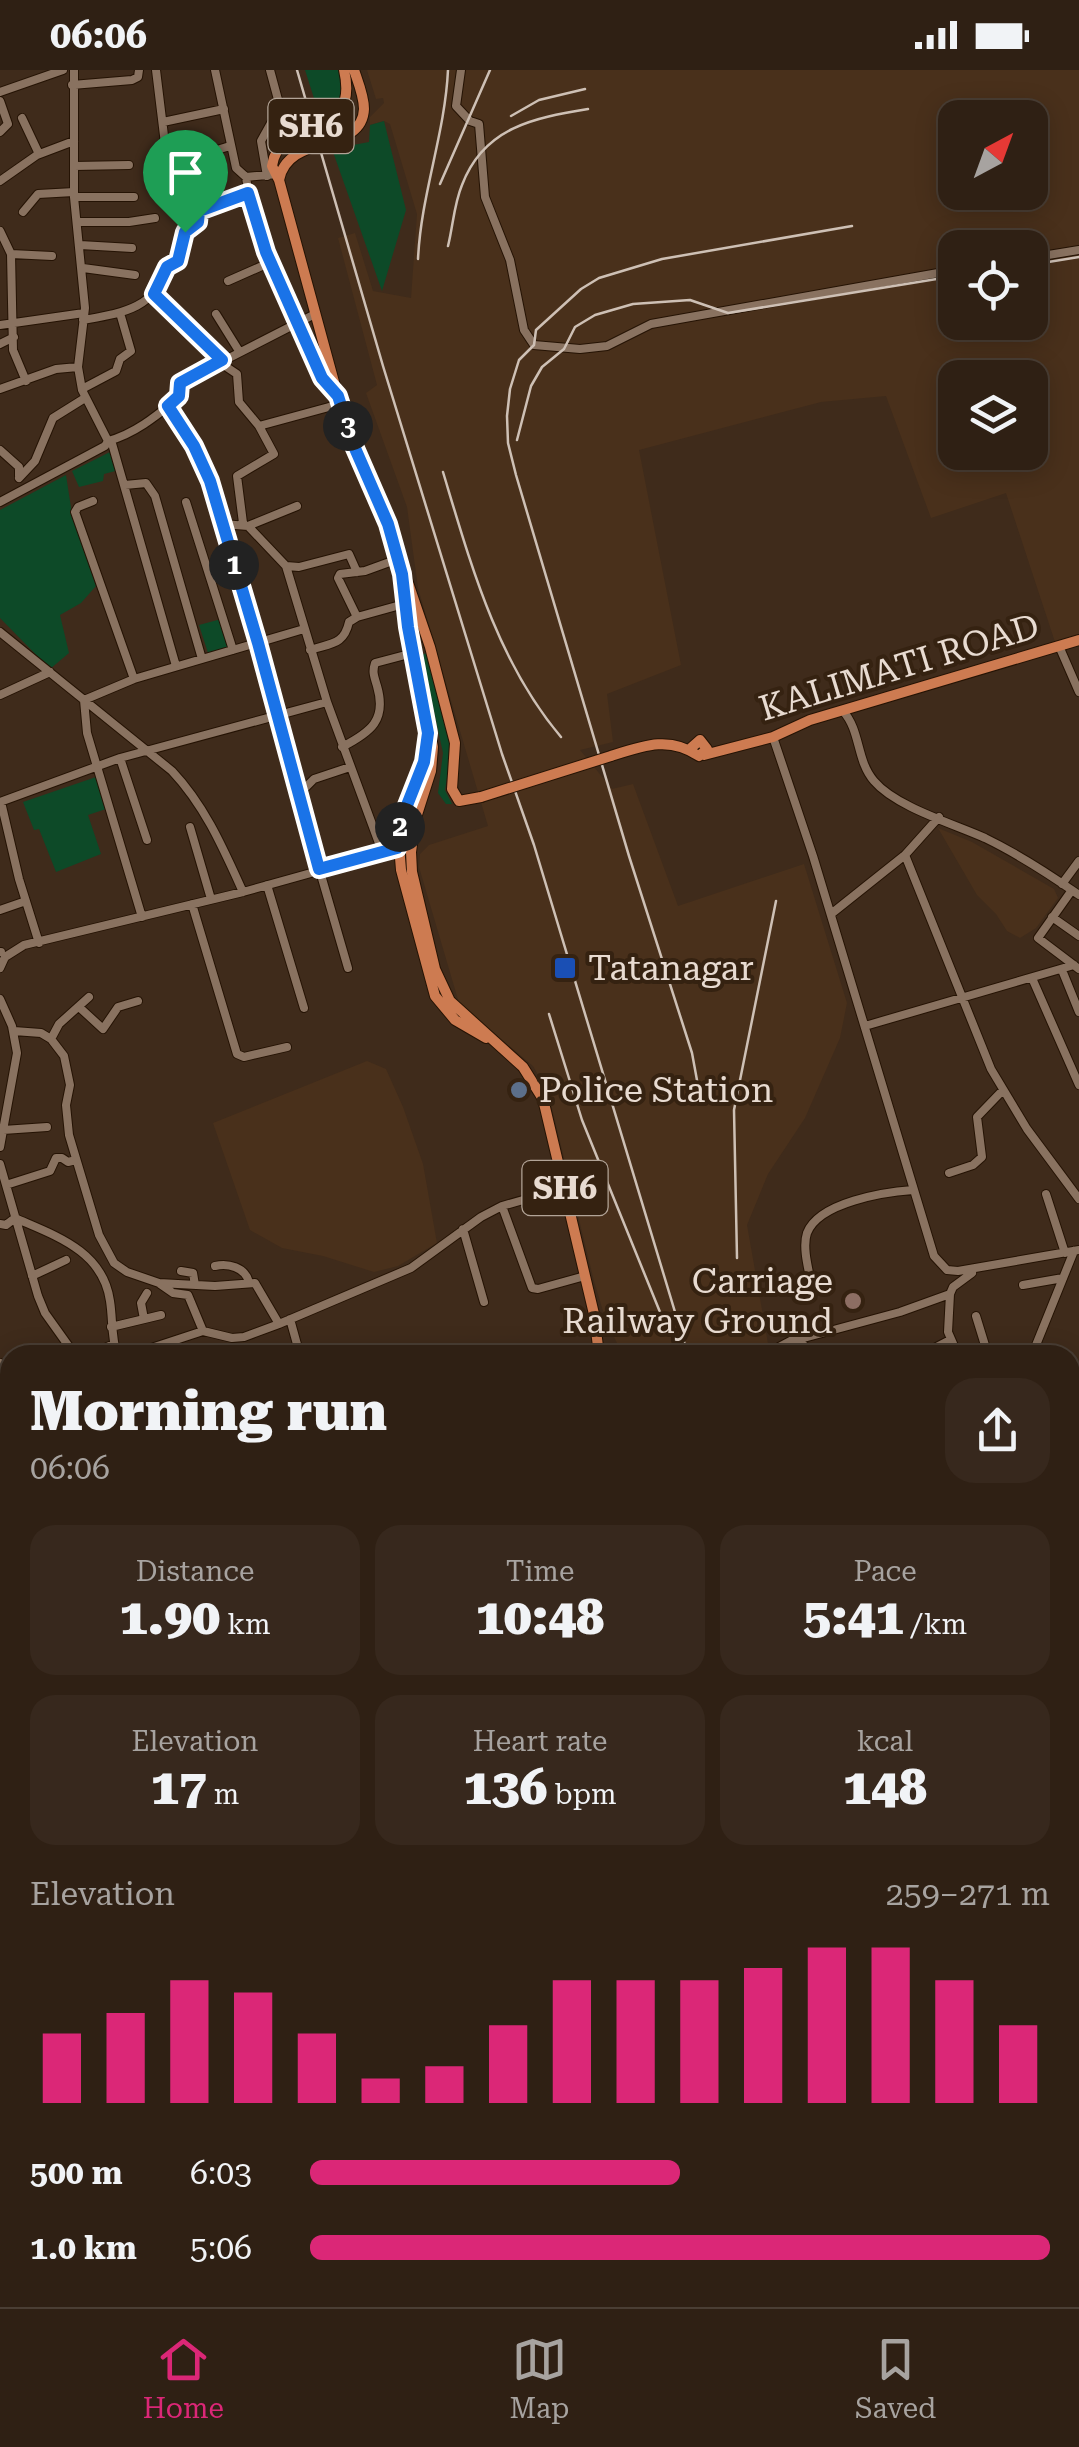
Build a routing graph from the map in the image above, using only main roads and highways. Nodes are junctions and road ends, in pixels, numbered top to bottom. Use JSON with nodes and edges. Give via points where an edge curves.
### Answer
{"nodes":[{"id":1,"x":344,"y":70,"type":"edge"},
{"id":2,"x":354,"y":70,"type":"edge"},
{"id":3,"x":342,"y":110,"type":"junction"},
{"id":4,"x":358,"y":124,"type":"junction"},
{"id":5,"x":275,"y":176,"type":"junction"},
{"id":6,"x":402,"y":574,"type":"junction"},
{"id":7,"x":1079,"y":640,"type":"edge"},
{"id":8,"x":430,"y":647,"type":"junction"},
{"id":9,"x":412,"y":651,"type":"junction"},
{"id":10,"x":428,"y":733,"type":"junction"},
{"id":11,"x":702,"y":741,"type":"junction"},
{"id":12,"x":735,"y":746,"type":"junction"},
{"id":13,"x":692,"y":748,"type":"junction"},
{"id":14,"x":704,"y":755,"type":"junction"},
{"id":15,"x":492,"y":1039,"type":"junction"},
{"id":16,"x":597,"y":1345,"type":"edge"}],
"edges":[{"from":1,"to":3,"type":"main road","number":"SH6"},
{"from":2,"to":4,"type":"main road","number":"SH6","via":[[364,109]]},
{"from":3,"to":4,"type":"main road"},
{"from":3,"to":5,"type":"main road","number":"SH6","via":[[286,140],[272,161]]},
{"from":4,"to":5,"type":"main road","number":"SH6","via":[[347,135],[296,154]]},
{"from":5,"to":6,"type":"main road","number":"SH6","via":[[339,400]]},
{"from":6,"to":8,"type":"main road"},
{"from":6,"to":9,"type":"main road","number":"SH6"},
{"from":7,"to":12,"type":"main road","name":"KALIMATI ROAD"},
{"from":8,"to":9,"type":"main road","via":[[420,642]]},
{"from":8,"to":13,"type":"main road","bridge":true,"via":[[456,743],[452,789],[460,800],[650,745]]},
{"from":9,"to":10,"type":"main road","number":"SH6"},
{"from":10,"to":15,"type":"main road","number":"SH6","via":[[434,758],[415,821],[412,872],[444,990]]},
{"from":10,"to":15,"type":"main road","number":"SH6","via":[[397,848],[435,996],[455,1020]]},
{"from":11,"to":12,"type":"main road","name":"KALIMATI ROAD"},
{"from":11,"to":13,"type":"main road"},
{"from":11,"to":14,"type":"main road"},
{"from":12,"to":14,"type":"main road","name":"KALIMATI ROAD"},
{"from":13,"to":14,"type":"main road"},
{"from":15,"to":16,"type":"main road","number":"SH6","via":[[523,1067],[543,1099]]}]}
